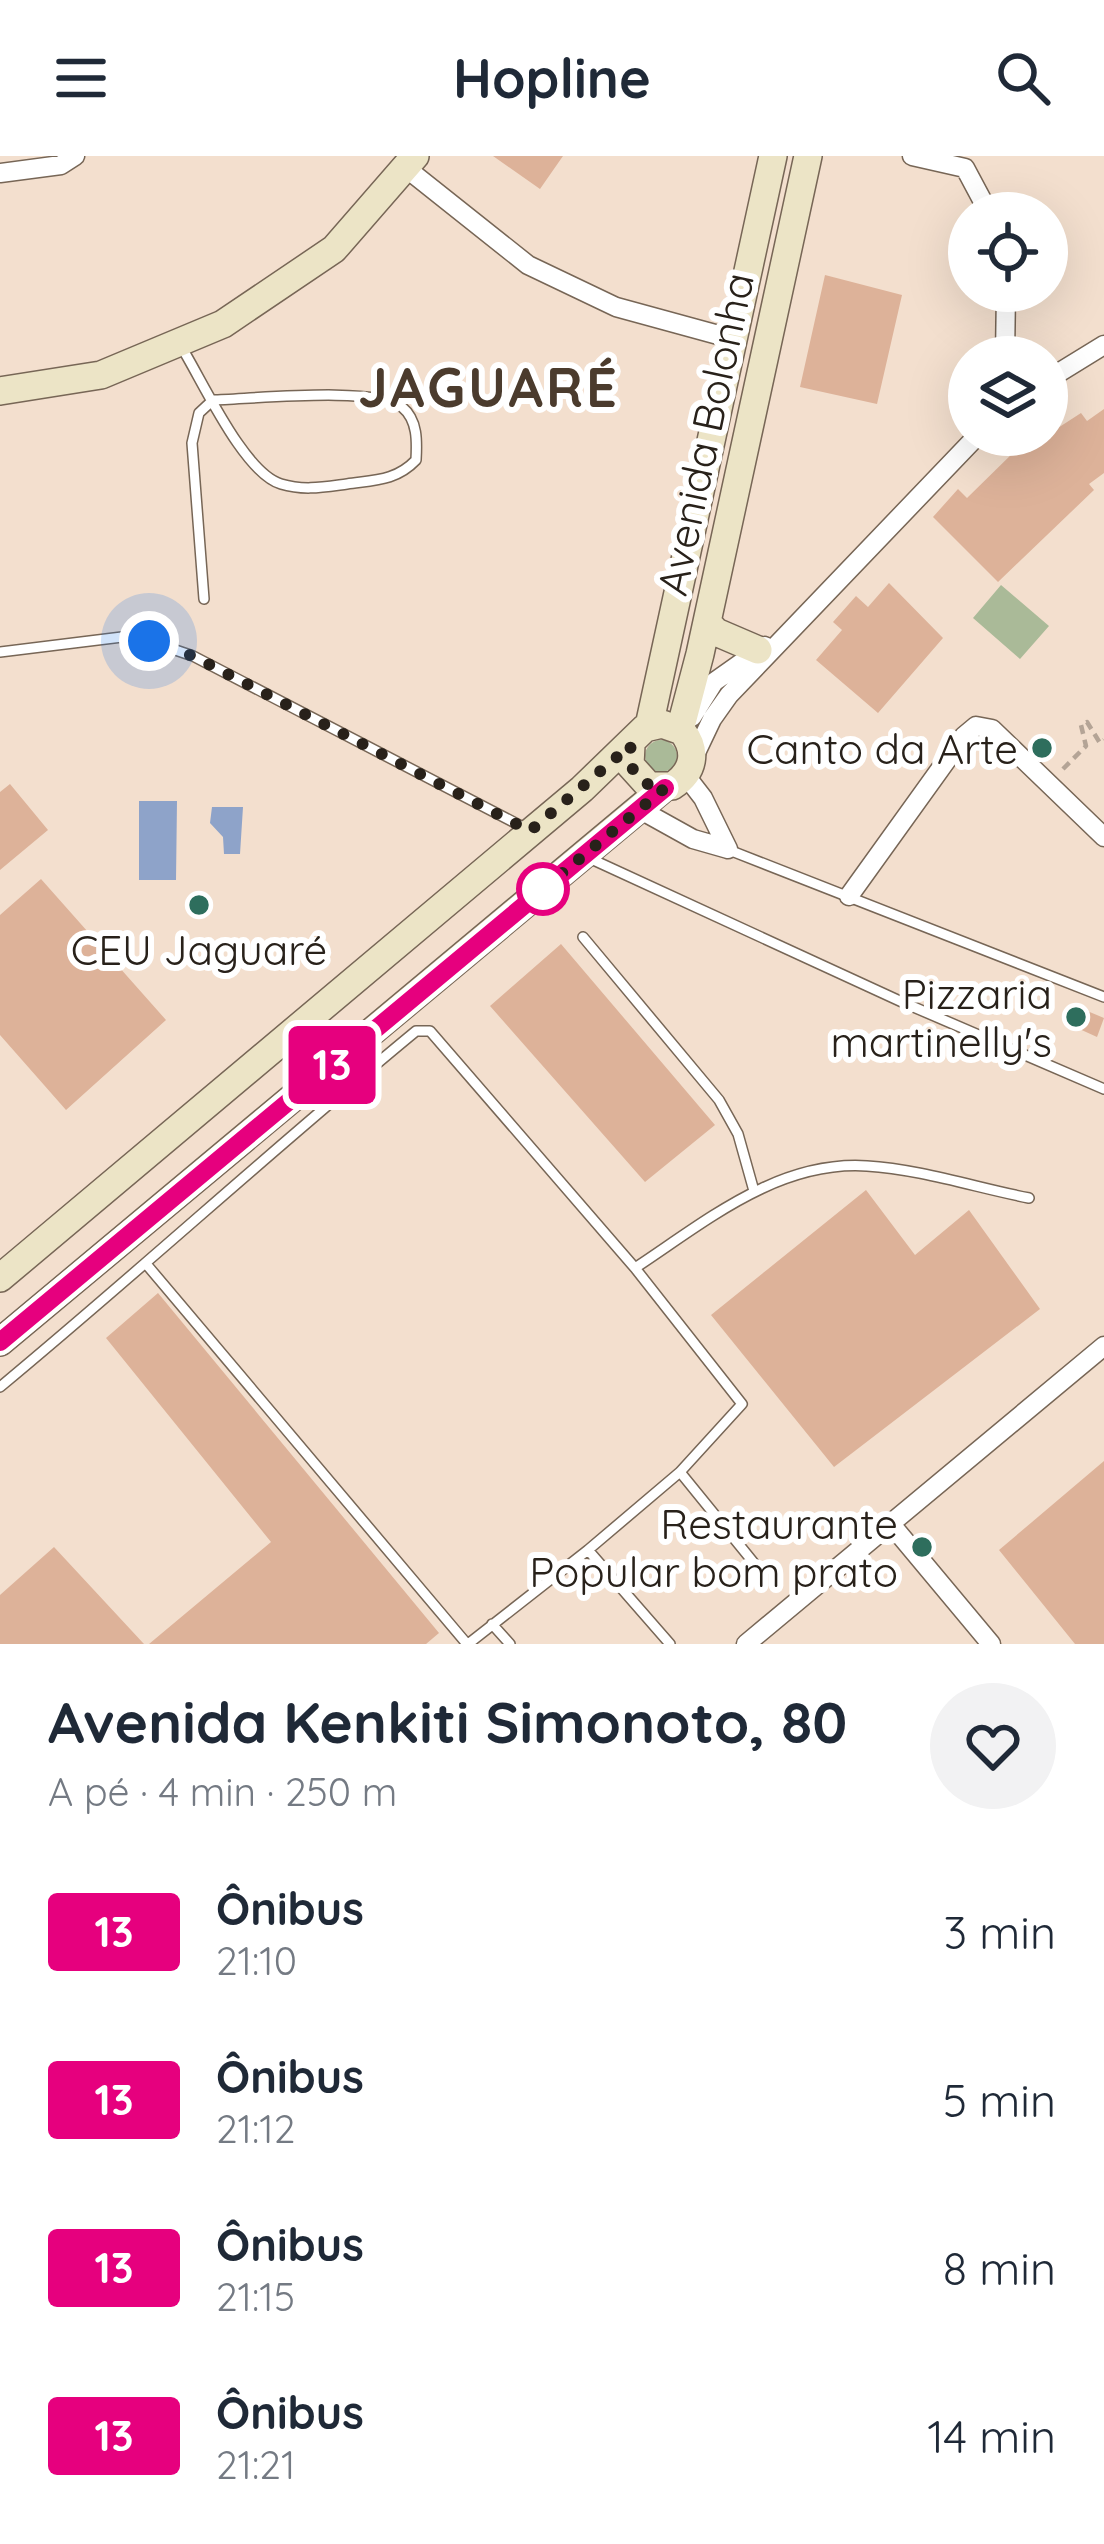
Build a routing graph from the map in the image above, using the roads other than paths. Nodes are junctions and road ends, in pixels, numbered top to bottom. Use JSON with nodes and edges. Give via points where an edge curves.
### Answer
{"nodes":[{"id":1,"x":75,"y":156,"type":"edge"},
{"id":2,"x":773,"y":156,"type":"edge"},
{"id":3,"x":808,"y":156,"type":"edge"},
{"id":4,"x":912,"y":156,"type":"edge"},
{"id":5,"x":410,"y":162,"type":"edge"},
{"id":6,"x":972,"y":162,"type":"edge"},
{"id":7,"x":0,"y":173,"type":"edge"},
{"id":8,"x":982,"y":192,"type":"edge"},
{"id":9,"x":733,"y":339,"type":"junction"},
{"id":10,"x":179,"y":344,"type":"junction"},
{"id":11,"x":1104,"y":345,"type":"edge"},
{"id":12,"x":1068,"y":367,"type":"edge"},
{"id":13,"x":0,"y":391,"type":"edge"},
{"id":14,"x":213,"y":400,"type":"junction"},
{"id":15,"x":958,"y":456,"type":"edge"},
{"id":16,"x":204,"y":599,"type":"dead end"},
{"id":17,"x":707,"y":622,"type":"junction"},
{"id":18,"x":786,"y":636,"type":"junction"},
{"id":19,"x":758,"y":650,"type":"junction"},
{"id":20,"x":0,"y":652,"type":"edge"},
{"id":21,"x":681,"y":731,"type":"junction"},
{"id":22,"x":640,"y":736,"type":"junction"},
{"id":23,"x":681,"y":775,"type":"junction"},
{"id":24,"x":639,"y":809,"type":"junction"},
{"id":25,"x":530,"y":831,"type":"junction"},
{"id":26,"x":1104,"y":837,"type":"edge"},
{"id":27,"x":728,"y":849,"type":"junction"},
{"id":28,"x":583,"y":855,"type":"junction"},
{"id":29,"x":848,"y":896,"type":"junction"},
{"id":30,"x":583,"y":937,"type":"dead end"},
{"id":31,"x":1104,"y":997,"type":"edge"},
{"id":32,"x":247,"y":1070,"type":"junction"},
{"id":33,"x":1104,"y":1089,"type":"edge"},
{"id":34,"x":278,"y":1111,"type":"junction"},
{"id":35,"x":754,"y":1191,"type":"junction"},
{"id":36,"x":1029,"y":1198,"type":"dead end"},
{"id":37,"x":147,"y":1265,"type":"junction"},
{"id":38,"x":635,"y":1268,"type":"junction"},
{"id":39,"x":0,"y":1278,"type":"edge"},
{"id":40,"x":0,"y":1342,"type":"edge"},
{"id":41,"x":1104,"y":1346,"type":"edge"},
{"id":42,"x":0,"y":1387,"type":"edge"},
{"id":43,"x":680,"y":1472,"type":"junction"},
{"id":44,"x":890,"y":1523,"type":"junction"},
{"id":45,"x":588,"y":1550,"type":"junction"},
{"id":46,"x":758,"y":1568,"type":"dead end"},
{"id":47,"x":492,"y":1624,"type":"junction"},
{"id":48,"x":467,"y":1644,"type":"edge"},
{"id":49,"x":510,"y":1644,"type":"edge"},
{"id":50,"x":670,"y":1644,"type":"edge"},
{"id":51,"x":746,"y":1644,"type":"edge"},
{"id":52,"x":991,"y":1644,"type":"edge"}],
"edges":[{"from":1,"to":7,"type":"street"},
{"from":2,"to":9,"type":"main road","name":"Avenida Bolonha"},
{"from":3,"to":17,"type":"main road","name":"Avenida Bolonha"},
{"from":4,"to":6,"type":"street"},
{"from":5,"to":9,"type":"street","via":[[528,265],[616,307]]},
{"from":5,"to":10,"type":"main road","via":[[334,249],[223,325]]},
{"from":6,"to":8,"type":"street"},
{"from":9,"to":22,"type":"main road","name":"Avenida Bolonha"},
{"from":10,"to":13,"type":"main road","via":[[101,375]]},
{"from":10,"to":14,"type":"lane"},
{"from":11,"to":12,"type":"street"},
{"from":14,"to":14,"type":"lane","via":[[254,468],[277,483],[310,489],[401,476],[416,460],[417,433],[405,409],[380,395]]},
{"from":14,"to":16,"type":"lane","via":[[199,413],[192,442]]},
{"from":15,"to":18,"type":"street"},
{"from":17,"to":19,"type":"main road"},
{"from":17,"to":21,"type":"main road","name":"Avenida Bolonha"},
{"from":18,"to":19,"type":"street"},
{"from":18,"to":23,"type":"street","via":[[718,709]]},
{"from":19,"to":21,"type":"street","via":[[714,682]]},
{"from":20,"to":25,"type":"lane","via":[[149,641],[193,656]]},
{"from":21,"to":22,"type":"main road","via":[[668,724]]},
{"from":21,"to":23,"type":"main road","via":[[690,744]]},
{"from":22,"to":23,"type":"main road","via":[[629,755],[634,774],[649,786]]},
{"from":22,"to":25,"type":"main road"},
{"from":23,"to":24,"type":"main road"},
{"from":23,"to":27,"type":"street","via":[[704,798]]},
{"from":24,"to":27,"type":"street"},
{"from":24,"to":28,"type":"main road"},
{"from":25,"to":32,"type":"main road"},
{"from":26,"to":29,"type":"street","via":[[976,726]]},
{"from":27,"to":29,"type":"lane"},
{"from":28,"to":33,"type":"lane"},
{"from":28,"to":34,"type":"main road"},
{"from":29,"to":31,"type":"lane"},
{"from":30,"to":35,"type":"lane","via":[[719,1100]]},
{"from":32,"to":34,"type":"main road"},
{"from":32,"to":39,"type":"main road"},
{"from":34,"to":40,"type":"main road"},
{"from":35,"to":36,"type":"lane","via":[[795,1174],[867,1166]]},
{"from":35,"to":38,"type":"lane"},
{"from":37,"to":38,"type":"lane","via":[[308,1119],[423,1029]]},
{"from":37,"to":42,"type":"lane"},
{"from":37,"to":48,"type":"lane"},
{"from":38,"to":43,"type":"lane","via":[[742,1402]]},
{"from":41,"to":44,"type":"street"},
{"from":43,"to":45,"type":"lane"},
{"from":43,"to":46,"type":"lane"},
{"from":44,"to":51,"type":"street"},
{"from":44,"to":52,"type":"street"},
{"from":45,"to":47,"type":"lane"},
{"from":45,"to":50,"type":"lane"},
{"from":47,"to":48,"type":"lane"},
{"from":47,"to":49,"type":"lane"}]}
